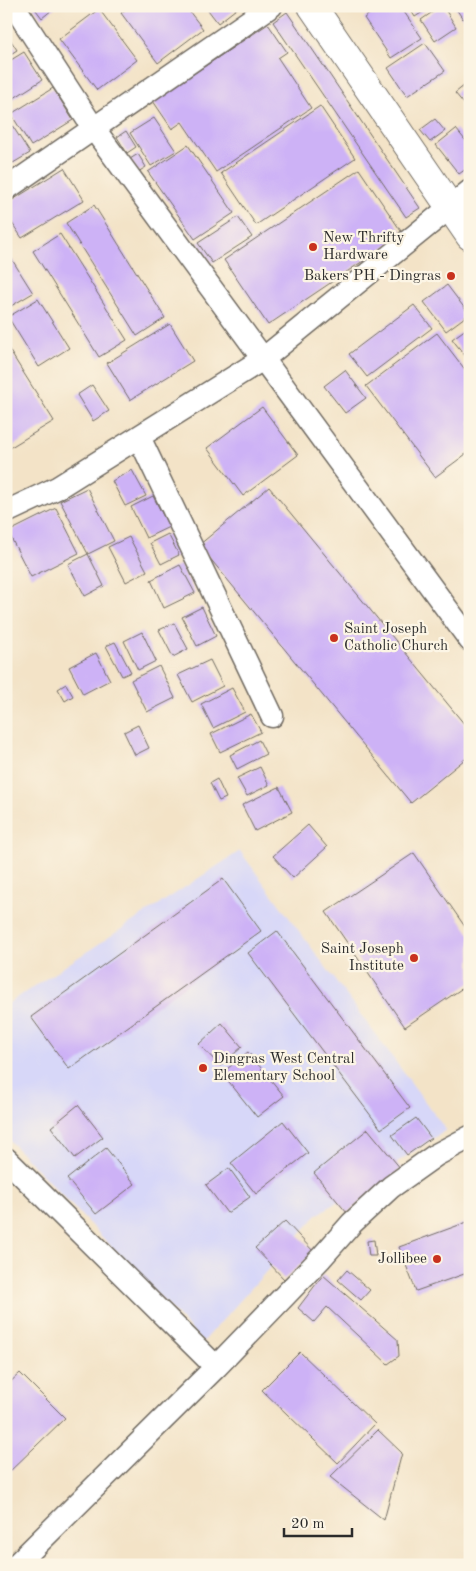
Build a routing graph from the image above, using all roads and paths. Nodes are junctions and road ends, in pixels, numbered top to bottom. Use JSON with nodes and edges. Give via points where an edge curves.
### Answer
{"nodes":[{"id":1,"x":14,"y":6,"type":"edge"},
{"id":2,"x":271,"y":6,"type":"edge"},
{"id":3,"x":312,"y":6,"type":"edge"},
{"id":4,"x":94,"y":129,"type":"junction"},
{"id":5,"x":6,"y":189,"type":"edge"},
{"id":6,"x":460,"y":199,"type":"edge"},
{"id":7,"x":470,"y":236,"type":"edge"},
{"id":8,"x":263,"y":359,"type":"junction"},
{"id":9,"x":139,"y":437,"type":"junction"},
{"id":10,"x":6,"y":512,"type":"edge"},
{"id":11,"x":470,"y":640,"type":"edge"},
{"id":12,"x":272,"y":716,"type":"dead end"},
{"id":13,"x":470,"y":1136,"type":"edge"},
{"id":14,"x":6,"y":1159,"type":"edge"},
{"id":15,"x":216,"y":1367,"type":"junction"},
{"id":16,"x":16,"y":1565,"type":"edge"}],
"edges":[{"from":1,"to":4,"type":"street"},
{"from":2,"to":4,"type":"street"},
{"from":3,"to":6,"type":"main road"},
{"from":4,"to":5,"type":"street"},
{"from":4,"to":8,"type":"street"},
{"from":6,"to":7,"type":"main road"},
{"from":6,"to":8,"type":"street"},
{"from":8,"to":9,"type":"street"},
{"from":8,"to":11,"type":"street"},
{"from":9,"to":10,"type":"street","via":[[56,488]]},
{"from":9,"to":12,"type":"street"},
{"from":13,"to":15,"type":"street","via":[[390,1187]]},
{"from":14,"to":15,"type":"street"},
{"from":15,"to":16,"type":"street"}]}
